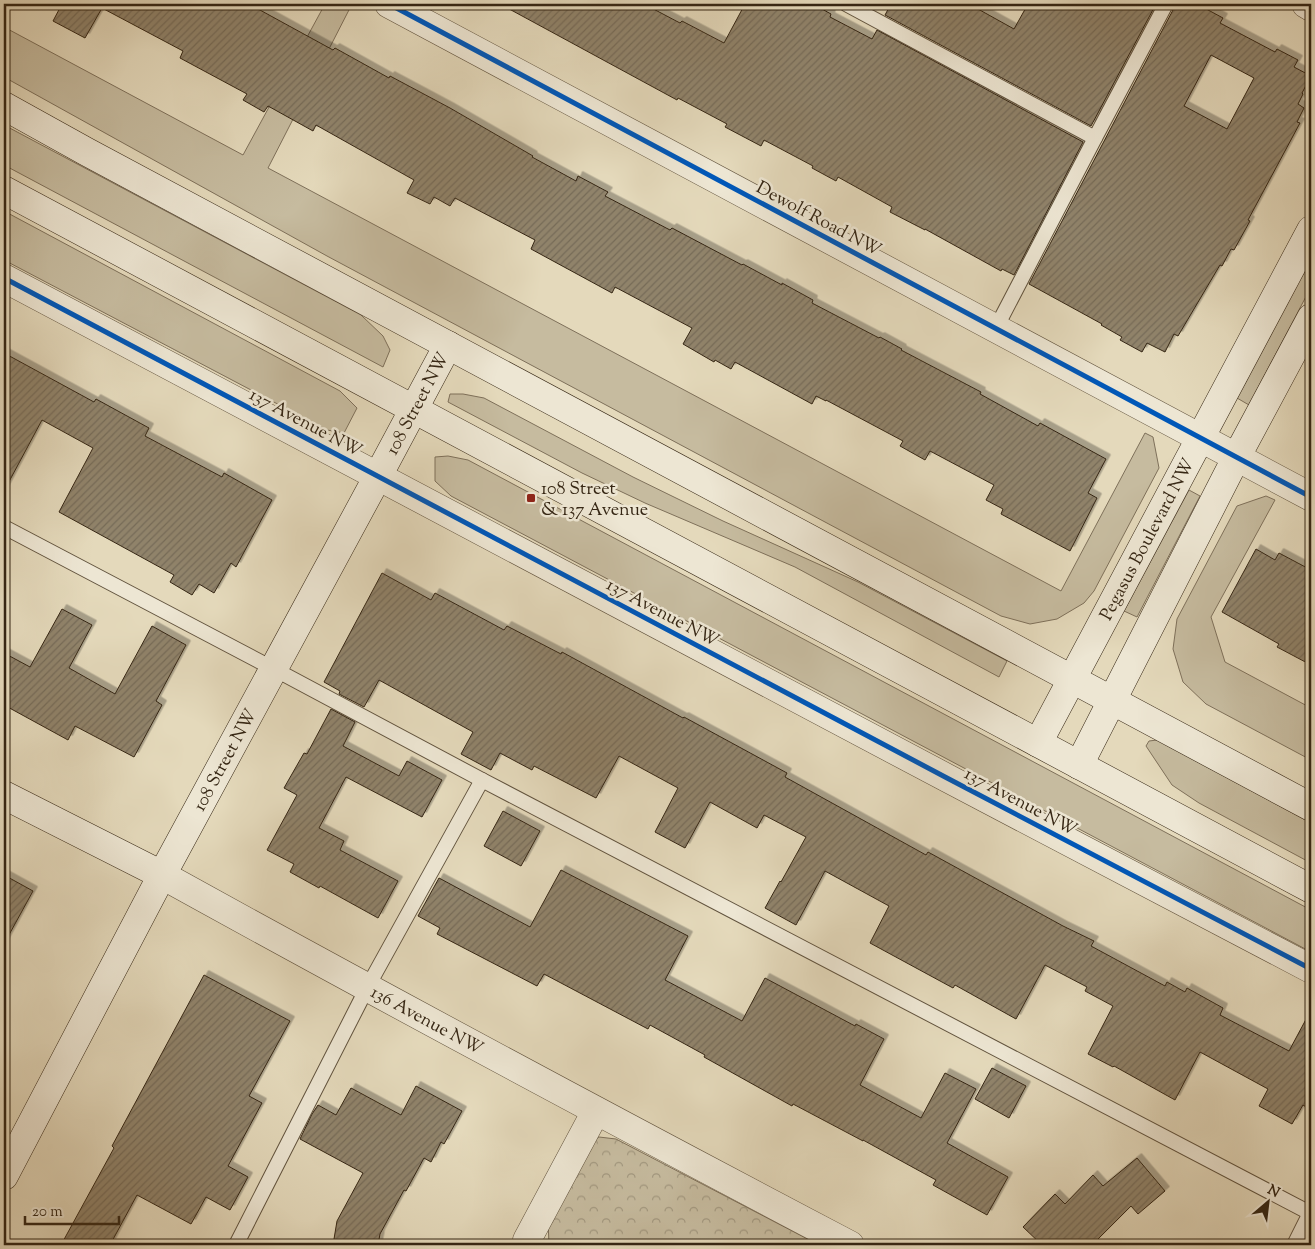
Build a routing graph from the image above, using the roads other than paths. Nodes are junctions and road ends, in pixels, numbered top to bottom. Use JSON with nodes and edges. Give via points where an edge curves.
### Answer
{"nodes":[{"id":1,"x":846,"y":4,"type":"edge"},
{"id":2,"x":1166,"y":4,"type":"edge"},
{"id":3,"x":1306,"y":4,"type":"edge"},
{"id":4,"x":402,"y":7,"type":"edge"},
{"id":5,"x":1311,"y":7,"type":"edge"},
{"id":6,"x":4,"y":106,"type":"edge"},
{"id":7,"x":1095,"y":138,"type":"junction"},
{"id":8,"x":4,"y":190,"type":"edge"},
{"id":9,"x":1311,"y":230,"type":"edge"},
{"id":10,"x":4,"y":278,"type":"edge"},
{"id":11,"x":1311,"y":318,"type":"edge"},
{"id":12,"x":996,"y":328,"type":"junction"},
{"id":13,"x":448,"y":345,"type":"junction"},
{"id":14,"x":414,"y":409,"type":"junction"},
{"id":15,"x":1200,"y":438,"type":"junction"},
{"id":16,"x":1236,"y":458,"type":"junction"},
{"id":17,"x":378,"y":476,"type":"junction"},
{"id":18,"x":1311,"y":498,"type":"edge"},
{"id":19,"x":4,"y":527,"type":"edge"},
{"id":20,"x":274,"y":669,"type":"junction"},
{"id":21,"x":1072,"y":679,"type":"junction"},
{"id":22,"x":1113,"y":700,"type":"junction"},
{"id":23,"x":1038,"y":743,"type":"junction"},
{"id":24,"x":1079,"y":765,"type":"junction"},
{"id":25,"x":482,"y":780,"type":"junction"},
{"id":26,"x":4,"y":795,"type":"edge"},
{"id":27,"x":1311,"y":806,"type":"edge"},
{"id":28,"x":162,"y":875,"type":"junction"},
{"id":29,"x":1311,"y":889,"type":"edge"},
{"id":30,"x":1311,"y":968,"type":"edge"},
{"id":31,"x":367,"y":988,"type":"junction"},
{"id":32,"x":596,"y":1111,"type":"junction"},
{"id":33,"x":4,"y":1176,"type":"edge"},
{"id":34,"x":1311,"y":1212,"type":"edge"},
{"id":35,"x":236,"y":1245,"type":"edge"},
{"id":36,"x":529,"y":1245,"type":"edge"},
{"id":37,"x":850,"y":1245,"type":"edge"},
{"id":38,"x":1294,"y":1245,"type":"edge"}],
"edges":[{"from":1,"to":7,"type":"lane"},
{"from":2,"to":7,"type":"lane"},
{"from":3,"to":5,"type":"street"},
{"from":4,"to":12,"type":"street","name":"Dewolf Road NW"},
{"from":6,"to":13,"type":"street"},
{"from":7,"to":12,"type":"lane"},
{"from":8,"to":14,"type":"street"},
{"from":9,"to":15,"type":"street","name":"Pegasus Boulevard NW"},
{"from":10,"to":17,"type":"street","name":"137 Avenue NW"},
{"from":11,"to":16,"type":"street"},
{"from":12,"to":15,"type":"street","name":"Dewolf Road NW"},
{"from":13,"to":14,"type":"street","name":"108 Street NW"},
{"from":13,"to":21,"type":"street"},
{"from":14,"to":17,"type":"street","name":"108 Street NW"},
{"from":14,"to":23,"type":"street"},
{"from":15,"to":16,"type":"street","name":"Dewolf Road NW"},
{"from":15,"to":21,"type":"street","name":"Pegasus Boulevard NW"},
{"from":16,"to":18,"type":"street","name":"Dewolf Road NW"},
{"from":16,"to":22,"type":"street"},
{"from":17,"to":20,"type":"street","name":"108 Street NW"},
{"from":17,"to":30,"type":"street","name":"137 Avenue NW"},
{"from":19,"to":20,"type":"lane"},
{"from":20,"to":25,"type":"lane"},
{"from":20,"to":28,"type":"street","name":"108 Street NW"},
{"from":21,"to":22,"type":"street"},
{"from":21,"to":23,"type":"street","name":"Pegasus Boulevard NW"},
{"from":22,"to":24,"type":"street"},
{"from":22,"to":27,"type":"street"},
{"from":23,"to":24,"type":"street"},
{"from":24,"to":29,"type":"street"},
{"from":25,"to":31,"type":"lane"},
{"from":25,"to":34,"type":"lane"},
{"from":26,"to":28,"type":"street","name":"136 Avenue NW"},
{"from":28,"to":31,"type":"street","name":"136 Avenue NW"},
{"from":28,"to":33,"type":"street","name":"108 Street NW"},
{"from":31,"to":32,"type":"street","name":"136 Avenue NW"},
{"from":31,"to":35,"type":"lane"},
{"from":32,"to":36,"type":"street","via":[[527,1240]]},
{"from":32,"to":37,"type":"street","name":"136 Avenue NW"},
{"from":34,"to":38,"type":"lane"}]}
